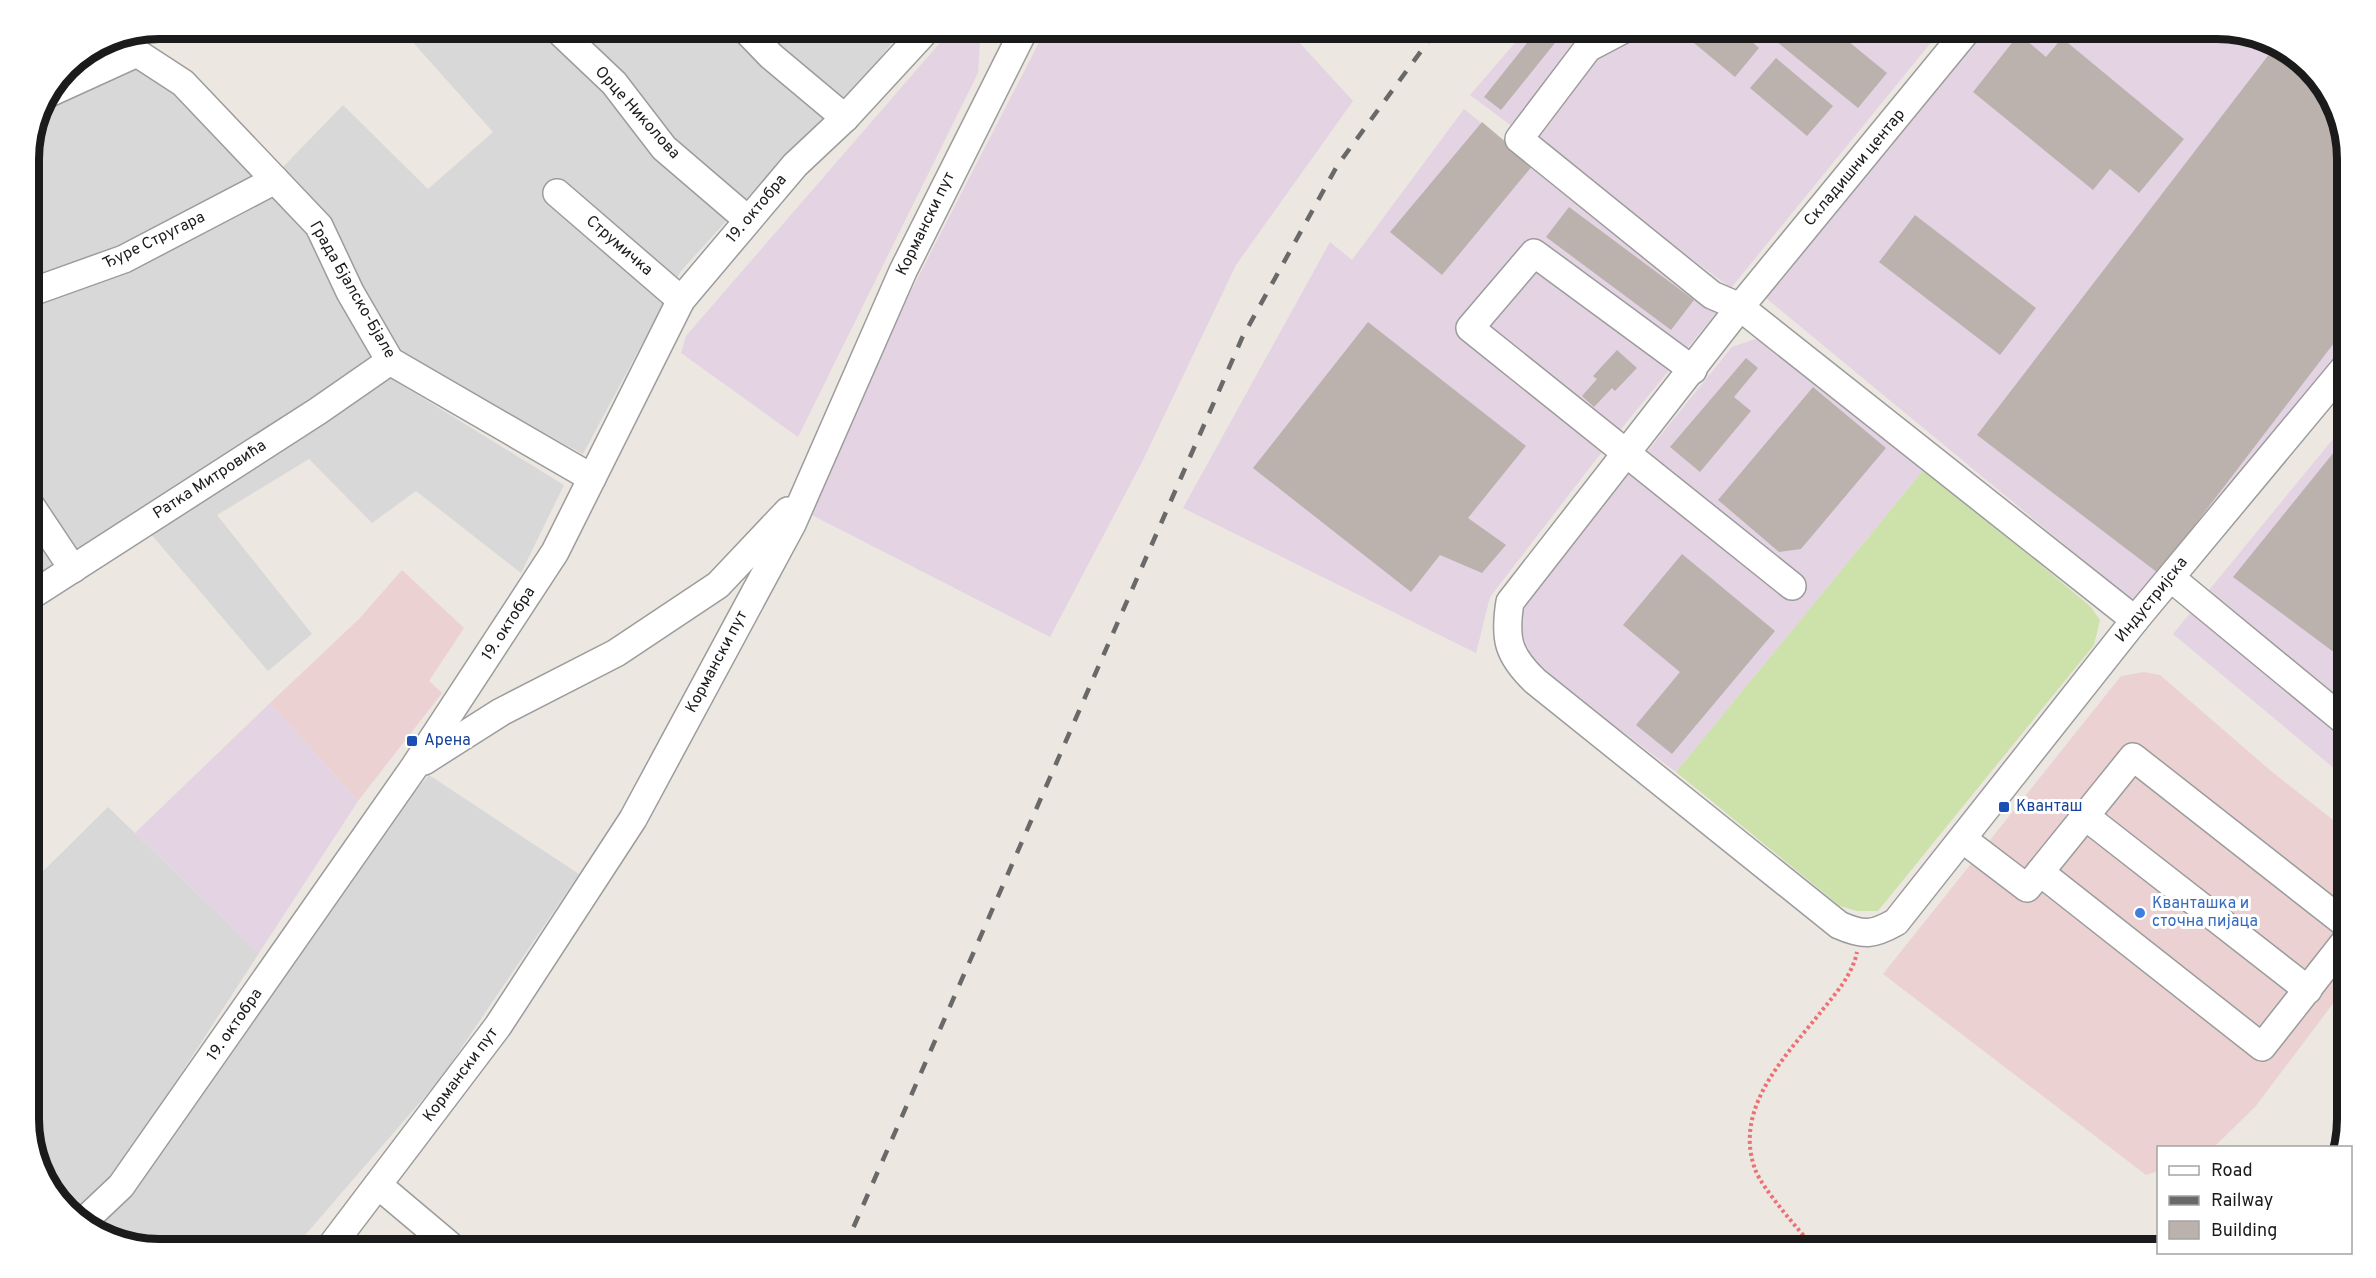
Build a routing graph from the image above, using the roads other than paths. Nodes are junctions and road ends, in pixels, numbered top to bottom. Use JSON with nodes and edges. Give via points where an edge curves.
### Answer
{"nodes":[{"id":1,"x":567,"y":39,"type":"edge"},
{"id":2,"x":755,"y":39,"type":"edge"},
{"id":3,"x":918,"y":39,"type":"edge"},
{"id":4,"x":1019,"y":39,"type":"edge"},
{"id":5,"x":1604,"y":39,"type":"edge"},
{"id":6,"x":1961,"y":39,"type":"edge"},
{"id":7,"x":128,"y":45,"type":"edge"},
{"id":8,"x":68,"y":81,"type":"edge"},
{"id":9,"x":845,"y":118,"type":"junction"},
{"id":10,"x":275,"y":180,"type":"junction"},
{"id":11,"x":557,"y":193,"type":"dead end"},
{"id":12,"x":748,"y":220,"type":"junction"},
{"id":13,"x":39,"y":289,"type":"edge"},
{"id":14,"x":681,"y":300,"type":"junction"},
{"id":15,"x":1740,"y":307,"type":"junction"},
{"id":16,"x":390,"y":361,"type":"junction"},
{"id":17,"x":1693,"y":370,"type":"junction"},
{"id":18,"x":2337,"y":377,"type":"edge"},
{"id":19,"x":1626,"y":455,"type":"junction"},
{"id":20,"x":592,"y":478,"type":"junction"},
{"id":21,"x":805,"y":493,"type":"junction"},
{"id":22,"x":39,"y":518,"type":"edge"},
{"id":23,"x":73,"y":569,"type":"junction"},
{"id":24,"x":2170,"y":578,"type":"junction"},
{"id":25,"x":1792,"y":586,"type":"dead end"},
{"id":26,"x":39,"y":591,"type":"edge"},
{"id":27,"x":2135,"y":620,"type":"junction"},
{"id":28,"x":2337,"y":715,"type":"edge"},
{"id":29,"x":415,"y":766,"type":"junction"},
{"id":30,"x":2085,"y":816,"type":"junction"},
{"id":31,"x":1964,"y":840,"type":"junction"},
{"id":32,"x":2040,"y":872,"type":"junction"},
{"id":33,"x":2337,"y":916,"type":"edge"},
{"id":34,"x":1857,"y":933,"type":"joint"},
{"id":35,"x":2337,"y":953,"type":"edge"},
{"id":36,"x":2308,"y":990,"type":"junction"},
{"id":37,"x":378,"y":1185,"type":"junction"},
{"id":38,"x":89,"y":1216,"type":"edge"},
{"id":39,"x":337,"y":1239,"type":"edge"},
{"id":40,"x":441,"y":1239,"type":"edge"}],
"edges":[{"from":1,"to":12,"type":"street","name":"Орце Николова","via":[[614,83],[664,148]]},
{"from":2,"to":9,"type":"street"},
{"from":3,"to":9,"type":"street","name":"19. октобра"},
{"from":4,"to":21,"type":"street","name":"Кормански пут","via":[[903,271]]},
{"from":5,"to":15,"type":"street","via":[[1588,48],[1519,139],[1712,296]]},
{"from":6,"to":15,"type":"street","name":"Складишни центар"},
{"from":7,"to":8,"type":"street"},
{"from":7,"to":10,"type":"street","name":"Града Бјалско-Бјале","via":[[183,83]]},
{"from":9,"to":12,"type":"street","name":"19. октобра","via":[[795,165]]},
{"from":10,"to":13,"type":"street","name":"Ђуре Стругара","via":[[124,259]]},
{"from":10,"to":16,"type":"street","name":"Града Бјалско-Бјале","via":[[319,226],[350,292]]},
{"from":11,"to":14,"type":"street","name":"Струмичка"},
{"from":12,"to":14,"type":"street","name":"19. октобра"},
{"from":14,"to":20,"type":"street","name":"19. октобра"},
{"from":15,"to":17,"type":"street","name":"Складишни центар"},
{"from":15,"to":27,"type":"street"},
{"from":16,"to":20,"type":"street","name":"Града Бјалско-Бјале"},
{"from":16,"to":23,"type":"street","name":"Ратка Митровића"},
{"from":17,"to":19,"type":"street","name":"Складишни центар"},
{"from":17,"to":19,"type":"street","via":[[1534,253],[1470,328]]},
{"from":18,"to":24,"type":"street","name":"Индустријска"},
{"from":19,"to":25,"type":"street"},
{"from":19,"to":34,"type":"street","name":"Складишни центар","via":[[1510,602],[1506,635],[1510,650],[1535,681],[1839,925]]},
{"from":20,"to":29,"type":"street","name":"19. октобра","via":[[555,552]]},
{"from":21,"to":29,"type":"street","via":[[718,585],[616,653],[501,712]]},
{"from":21,"to":37,"type":"street","name":"Кормански пут","via":[[633,819],[498,1026]]},
{"from":22,"to":23,"type":"street"},
{"from":23,"to":26,"type":"street","name":"Ратка Митровића"},
{"from":24,"to":27,"type":"street","name":"Индустријска"},
{"from":24,"to":28,"type":"street"},
{"from":27,"to":31,"type":"street","name":"Индустријска"},
{"from":29,"to":38,"type":"street","name":"19. октобра","via":[[121,1186]]},
{"from":30,"to":32,"type":"street"},
{"from":30,"to":33,"type":"street","via":[[2133,757]]},
{"from":30,"to":36,"type":"street"},
{"from":31,"to":32,"type":"street","via":[[2027,888]]},
{"from":31,"to":34,"type":"street","name":"Индустријска","via":[[1896,922],[1878,932]]},
{"from":32,"to":36,"type":"street","via":[[2262,1047]]},
{"from":35,"to":36,"type":"street"},
{"from":37,"to":39,"type":"street","name":"Кормански пут"},
{"from":37,"to":40,"type":"street"}]}
